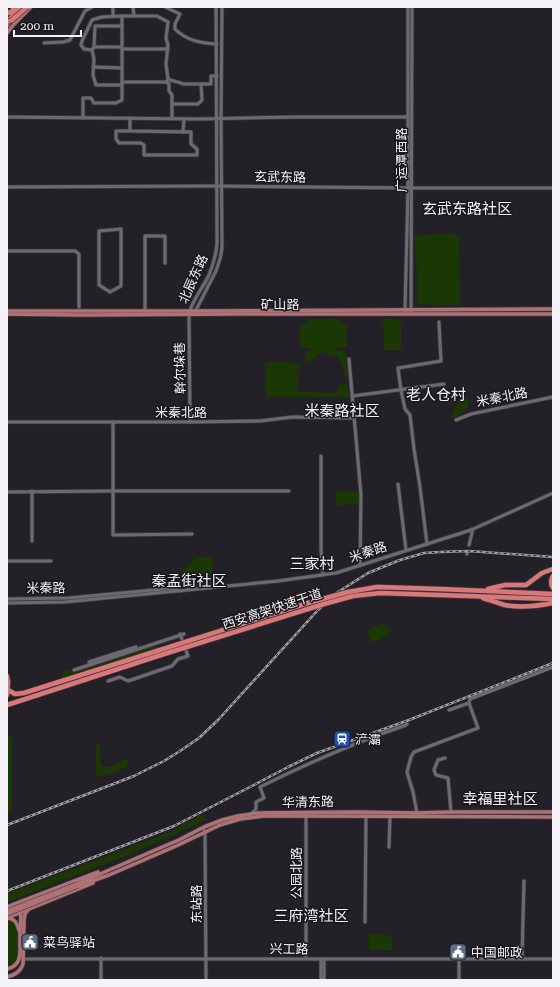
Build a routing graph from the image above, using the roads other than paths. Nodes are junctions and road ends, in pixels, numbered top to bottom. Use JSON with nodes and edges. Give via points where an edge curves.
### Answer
{"nodes":[{"id":1,"x":15,"y":7,"type":"edge"},
{"id":2,"x":20,"y":7,"type":"edge"},
{"id":3,"x":27,"y":7,"type":"edge"},
{"id":4,"x":31,"y":7,"type":"edge"},
{"id":5,"x":92,"y":7,"type":"edge"},
{"id":6,"x":113,"y":7,"type":"edge"},
{"id":7,"x":134,"y":7,"type":"edge"},
{"id":8,"x":165,"y":7,"type":"edge"},
{"id":9,"x":216,"y":7,"type":"edge"},
{"id":10,"x":222,"y":7,"type":"edge"},
{"id":11,"x":408,"y":7,"type":"edge"},
{"id":12,"x":412,"y":7,"type":"edge"},
{"id":13,"x":7,"y":13,"type":"edge"},
{"id":14,"x":113,"y":16,"type":"junction"},
{"id":15,"x":122,"y":16,"type":"junction"},
{"id":16,"x":134,"y":16,"type":"junction"},
{"id":17,"x":7,"y":22,"type":"edge"},
{"id":18,"x":7,"y":25,"type":"edge"},
{"id":19,"x":122,"y":26,"type":"junction"},
{"id":20,"x":7,"y":33,"type":"edge"},
{"id":21,"x":44,"y":43,"type":"dead end"},
{"id":22,"x":217,"y":44,"type":"junction"},
{"id":23,"x":93,"y":48,"type":"junction"},
{"id":24,"x":122,"y":48,"type":"junction"},
{"id":25,"x":168,"y":49,"type":"junction"},
{"id":26,"x":93,"y":67,"type":"junction"},
{"id":27,"x":122,"y":68,"type":"junction"},
{"id":28,"x":217,"y":76,"type":"junction"},
{"id":29,"x":169,"y":82,"type":"junction"},
{"id":30,"x":122,"y":83,"type":"junction"},
{"id":31,"x":202,"y":84,"type":"junction"},
{"id":32,"x":173,"y":104,"type":"junction"},
{"id":33,"x":7,"y":117,"type":"edge"},
{"id":34,"x":408,"y":117,"type":"junction"},
{"id":35,"x":83,"y":118,"type":"junction"},
{"id":36,"x":130,"y":118,"type":"junction"},
{"id":37,"x":172,"y":118,"type":"junction"},
{"id":38,"x":216,"y":118,"type":"junction"},
{"id":39,"x":221,"y":118,"type":"junction"},
{"id":40,"x":184,"y":119,"type":"junction"},
{"id":41,"x":130,"y":131,"type":"junction"},
{"id":42,"x":183,"y":132,"type":"junction"},
{"id":43,"x":217,"y":186,"type":"junction"},
{"id":44,"x":222,"y":186,"type":"junction"},
{"id":45,"x":7,"y":187,"type":"edge"},
{"id":46,"x":410,"y":188,"type":"junction"},
{"id":47,"x":553,"y":188,"type":"edge"},
{"id":48,"x":99,"y":231,"type":"joint"},
{"id":49,"x":7,"y":251,"type":"edge"},
{"id":50,"x":165,"y":263,"type":"dead end"},
{"id":51,"x":79,"y":307,"type":"dead end"},
{"id":52,"x":553,"y":310,"type":"edge"},
{"id":53,"x":7,"y":311,"type":"edge"},
{"id":54,"x":145,"y":311,"type":"junction"},
{"id":55,"x":195,"y":311,"type":"junction"},
{"id":56,"x":406,"y":312,"type":"junction"},
{"id":57,"x":411,"y":312,"type":"junction"},
{"id":58,"x":190,"y":313,"type":"junction"},
{"id":59,"x":7,"y":314,"type":"edge"},
{"id":60,"x":553,"y":314,"type":"edge"},
{"id":61,"x":439,"y":322,"type":"dead end"},
{"id":62,"x":349,"y":359,"type":"dead end"},
{"id":63,"x":444,"y":384,"type":"dead end"},
{"id":64,"x":401,"y":390,"type":"junction"},
{"id":65,"x":352,"y":396,"type":"junction"},
{"id":66,"x":553,"y":397,"type":"edge"},
{"id":67,"x":354,"y":418,"type":"junction"},
{"id":68,"x":456,"y":420,"type":"dead end"},
{"id":69,"x":7,"y":422,"type":"edge"},
{"id":70,"x":114,"y":422,"type":"junction"},
{"id":71,"x":190,"y":422,"type":"junction"},
{"id":72,"x":321,"y":456,"type":"dead end"},
{"id":73,"x":398,"y":484,"type":"dead end"},
{"id":74,"x":32,"y":491,"type":"junction"},
{"id":75,"x":113,"y":491,"type":"junction"},
{"id":76,"x":7,"y":492,"type":"edge"},
{"id":77,"x":289,"y":492,"type":"dead end"},
{"id":78,"x":553,"y":493,"type":"edge"},
{"id":79,"x":472,"y":529,"type":"junction"},
{"id":80,"x":192,"y":534,"type":"dead end"},
{"id":81,"x":32,"y":541,"type":"dead end"},
{"id":82,"x":427,"y":544,"type":"junction"},
{"id":83,"x":469,"y":545,"type":"dead end"},
{"id":84,"x":406,"y":550,"type":"junction"},
{"id":85,"x":7,"y":561,"type":"edge"},
{"id":86,"x":51,"y":561,"type":"dead end"},
{"id":87,"x":360,"y":566,"type":"junction"},
{"id":88,"x":553,"y":569,"type":"edge"},
{"id":89,"x":323,"y":575,"type":"junction"},
{"id":90,"x":553,"y":576,"type":"edge"},
{"id":91,"x":553,"y":588,"type":"edge"},
{"id":92,"x":157,"y":589,"type":"junction"},
{"id":93,"x":180,"y":591,"type":"junction"},
{"id":94,"x":481,"y":591,"type":"junction"},
{"id":95,"x":157,"y":594,"type":"junction"},
{"id":96,"x":553,"y":594,"type":"edge"},
{"id":97,"x":471,"y":596,"type":"junction"},
{"id":98,"x":7,"y":599,"type":"edge"},
{"id":99,"x":553,"y":599,"type":"edge"},
{"id":100,"x":7,"y":603,"type":"edge"},
{"id":101,"x":553,"y":603,"type":"edge"},
{"id":102,"x":182,"y":634,"type":"junction"},
{"id":103,"x":160,"y":653,"type":"junction"},
{"id":104,"x":89,"y":662,"type":"dead end"},
{"id":105,"x":553,"y":667,"type":"edge"},
{"id":106,"x":74,"y":670,"type":"dead end"},
{"id":107,"x":7,"y":676,"type":"edge"},
{"id":108,"x":108,"y":681,"type":"dead end"},
{"id":109,"x":7,"y":692,"type":"edge"},
{"id":110,"x":469,"y":703,"type":"junction"},
{"id":111,"x":7,"y":705,"type":"edge"},
{"id":112,"x":449,"y":710,"type":"dead end"},
{"id":113,"x":407,"y":724,"type":"dead end"},
{"id":114,"x":445,"y":758,"type":"dead end"},
{"id":115,"x":451,"y":812,"type":"junction"},
{"id":116,"x":553,"y":812,"type":"edge"},
{"id":117,"x":417,"y":813,"type":"junction"},
{"id":118,"x":251,"y":814,"type":"junction"},
{"id":119,"x":306,"y":814,"type":"junction"},
{"id":120,"x":366,"y":816,"type":"junction"},
{"id":121,"x":390,"y":816,"type":"junction"},
{"id":122,"x":553,"y":817,"type":"edge"},
{"id":123,"x":204,"y":830,"type":"junction"},
{"id":124,"x":389,"y":847,"type":"dead end"},
{"id":125,"x":114,"y":867,"type":"junction"},
{"id":126,"x":109,"y":875,"type":"junction"},
{"id":127,"x":524,"y":881,"type":"dead end"},
{"id":128,"x":77,"y":885,"type":"junction"},
{"id":129,"x":20,"y":902,"type":"junction"},
{"id":130,"x":7,"y":907,"type":"edge"},
{"id":131,"x":7,"y":913,"type":"edge"},
{"id":132,"x":23,"y":914,"type":"junction"},
{"id":133,"x":7,"y":918,"type":"edge"},
{"id":134,"x":365,"y":922,"type":"dead end"},
{"id":135,"x":20,"y":931,"type":"junction"},
{"id":136,"x":101,"y":958,"type":"junction"},
{"id":137,"x":206,"y":958,"type":"junction"},
{"id":138,"x":306,"y":958,"type":"junction"},
{"id":139,"x":24,"y":959,"type":"junction"},
{"id":140,"x":323,"y":959,"type":"junction"},
{"id":141,"x":459,"y":959,"type":"junction"},
{"id":142,"x":522,"y":959,"type":"junction"},
{"id":143,"x":553,"y":959,"type":"edge"},
{"id":144,"x":7,"y":968,"type":"edge"},
{"id":145,"x":7,"y":977,"type":"edge"},
{"id":146,"x":101,"y":980,"type":"edge"},
{"id":147,"x":206,"y":980,"type":"edge"},
{"id":148,"x":322,"y":980,"type":"edge"},
{"id":149,"x":459,"y":980,"type":"edge"}],
"edges":[{"from":1,"to":13,"type":"highway"},
{"from":2,"to":18,"type":"highway","bridge":true},
{"from":3,"to":17,"type":"highway","bridge":true},
{"from":4,"to":20,"type":"main road"},
{"from":5,"to":21,"type":"street","via":[[85,11],[70,40]]},
{"from":6,"to":14,"type":"street"},
{"from":7,"to":16,"type":"street"},
{"from":8,"to":22,"type":"street","via":[[180,14],[175,29],[181,34],[193,40]]},
{"from":9,"to":22,"type":"street","name":"北辰东路"},
{"from":10,"to":39,"type":"street","name":"北辰东路"},
{"from":11,"to":34,"type":"street","name":"广运潭西路"},
{"from":12,"to":46,"type":"street","name":"广运潭西路"},
{"from":14,"to":15,"type":"street"},
{"from":14,"to":23,"type":"street","via":[[102,16],[92,20],[81,45],[84,49]]},
{"from":15,"to":16,"type":"street"},
{"from":15,"to":19,"type":"street"},
{"from":16,"to":25,"type":"street","via":[[157,16],[168,22]]},
{"from":19,"to":23,"type":"street","via":[[95,26]]},
{"from":19,"to":24,"type":"street"},
{"from":22,"to":28,"type":"street","name":"北辰东路"},
{"from":23,"to":24,"type":"street"},
{"from":23,"to":26,"type":"street"},
{"from":24,"to":25,"type":"street"},
{"from":24,"to":27,"type":"street"},
{"from":25,"to":29,"type":"street","via":[[166,64]]},
{"from":26,"to":27,"type":"street"},
{"from":26,"to":30,"type":"street","via":[[92,75],[96,85]]},
{"from":27,"to":30,"type":"street"},
{"from":28,"to":31,"type":"street","via":[[211,76],[211,84]]},
{"from":28,"to":38,"type":"street","name":"北辰东路"},
{"from":29,"to":30,"type":"street"},
{"from":29,"to":31,"type":"street"},
{"from":29,"to":32,"type":"street"},
{"from":30,"to":35,"type":"street","via":[[122,100],[116,103],[94,103],[91,98],[83,98]]},
{"from":31,"to":32,"type":"street","via":[[202,100],[198,104]]},
{"from":32,"to":37,"type":"street"},
{"from":33,"to":35,"type":"street"},
{"from":34,"to":39,"type":"street"},
{"from":34,"to":46,"type":"street","name":"广运潭西路"},
{"from":35,"to":36,"type":"street"},
{"from":36,"to":37,"type":"street"},
{"from":36,"to":41,"type":"street"},
{"from":37,"to":40,"type":"street"},
{"from":38,"to":39,"type":"street"},
{"from":38,"to":40,"type":"street"},
{"from":38,"to":43,"type":"street","name":"北辰东路"},
{"from":39,"to":44,"type":"street","name":"北辰东路"},
{"from":40,"to":42,"type":"street"},
{"from":41,"to":42,"type":"street"},
{"from":41,"to":42,"type":"street","via":[[116,131],[116,139],[119,143],[141,143],[144,145],[144,155],[197,155],[197,149],[191,144],[191,132]]},
{"from":43,"to":44,"type":"street","name":"玄武东路"},
{"from":43,"to":45,"type":"street","name":"玄武东路"},
{"from":43,"to":58,"type":"street","name":"北辰东路","via":[[217,244],[214,259],[209,276]]},
{"from":44,"to":46,"type":"street","name":"玄武东路"},
{"from":44,"to":55,"type":"street","name":"北辰东路","via":[[220,259],[216,272]]},
{"from":46,"to":47,"type":"street","name":"玄武东路"},
{"from":46,"to":56,"type":"street","name":"广运潭西路"},
{"from":46,"to":57,"type":"street","name":"广运潭西路"},
{"from":48,"to":48,"type":"street","via":[[99,285],[110,292],[121,286],[121,230]]},
{"from":49,"to":51,"type":"street","via":[[75,251],[79,254]]},
{"from":50,"to":54,"type":"street","via":[[165,236],[145,236]]},
{"from":52,"to":57,"type":"main road","name":"矿山路"},
{"from":53,"to":54,"type":"main road","name":"矿山路"},
{"from":54,"to":58,"type":"main road","name":"矿山路"},
{"from":55,"to":56,"type":"main road","name":"矿山路"},
{"from":55,"to":58,"type":"main road","name":"矿山路"},
{"from":56,"to":57,"type":"main road","name":"矿山路"},
{"from":56,"to":58,"type":"main road","name":"矿山路"},
{"from":57,"to":60,"type":"main road","name":"矿山路"},
{"from":58,"to":59,"type":"main road","name":"矿山路"},
{"from":58,"to":71,"type":"street","name":"幹尔垛巷"},
{"from":61,"to":64,"type":"street","via":[[441,361],[398,368]]},
{"from":62,"to":65,"type":"street"},
{"from":63,"to":64,"type":"street"},
{"from":64,"to":65,"type":"street"},
{"from":64,"to":82,"type":"street","via":[[405,409],[410,414]]},
{"from":65,"to":67,"type":"street"},
{"from":66,"to":68,"type":"street","name":"米秦北路","via":[[471,414]]},
{"from":67,"to":71,"type":"street","name":"米秦北路"},
{"from":67,"to":87,"type":"street","via":[[361,495]]},
{"from":69,"to":70,"type":"street","name":"米秦北路"},
{"from":70,"to":71,"type":"street","name":"米秦北路"},
{"from":70,"to":75,"type":"street"},
{"from":72,"to":89,"type":"street"},
{"from":73,"to":84,"type":"street"},
{"from":74,"to":75,"type":"street"},
{"from":74,"to":76,"type":"street"},
{"from":74,"to":81,"type":"street"},
{"from":75,"to":77,"type":"street"},
{"from":75,"to":80,"type":"street","via":[[113,535]]},
{"from":78,"to":79,"type":"street","name":"米秦路"},
{"from":79,"to":82,"type":"street","name":"米秦路"},
{"from":79,"to":83,"type":"street"},
{"from":82,"to":84,"type":"street","name":"米秦路"},
{"from":84,"to":87,"type":"street","name":"米秦路"},
{"from":85,"to":86,"type":"street"},
{"from":87,"to":89,"type":"street","name":"米秦路"},
{"from":88,"to":94,"type":"highway","via":[[542,573],[526,585],[505,585]]},
{"from":89,"to":93,"type":"street","name":"米秦路"},
{"from":90,"to":91,"type":"highway"},
{"from":92,"to":93,"type":"street","name":"米秦路","via":[[174,588]]},
{"from":92,"to":95,"type":"street"},
{"from":92,"to":98,"type":"street","name":"米秦路","via":[[61,598]]},
{"from":93,"to":95,"type":"street","name":"米秦路"},
{"from":94,"to":96,"type":"highway","name":"西安高架快速干道"},
{"from":94,"to":103,"type":"highway","name":"西安高架快速干道","bridge":true,"via":[[377,587],[348,592]]},
{"from":95,"to":100,"type":"street","name":"米秦路","via":[[65,602]]},
{"from":97,"to":99,"type":"highway","name":"西安高架快速干道"},
{"from":97,"to":101,"type":"highway","via":[[505,605],[538,606]]},
{"from":97,"to":103,"type":"highway","name":"西安高架快速干道","bridge":true,"via":[[362,594]]},
{"from":102,"to":104,"type":"street"},
{"from":102,"to":106,"type":"street"},
{"from":102,"to":108,"type":"street","via":[[188,656],[178,659],[172,666],[128,681],[120,677]]},
{"from":103,"to":109,"type":"highway","name":"西安高架快速干道","via":[[24,693]]},
{"from":103,"to":111,"type":"highway","name":"西安高架快速干道"},
{"from":105,"to":110,"type":"street","via":[[470,699]]},
{"from":107,"to":109,"type":"highway"},
{"from":110,"to":112,"type":"street"},
{"from":110,"to":117,"type":"street","via":[[478,728],[414,752],[410,757],[407,772]]},
{"from":113,"to":118,"type":"street","via":[[333,752],[260,787],[264,798],[256,802],[256,809]]},
{"from":114,"to":115,"type":"street","via":[[438,760],[434,770],[436,776],[448,778]]},
{"from":115,"to":116,"type":"main road","name":"华清东路"},
{"from":115,"to":117,"type":"main road","name":"华清东路"},
{"from":117,"to":119,"type":"main road","name":"华清东路"},
{"from":118,"to":119,"type":"main road","name":"华清东路"},
{"from":118,"to":123,"type":"main road","name":"华清东路","via":[[230,818]]},
{"from":119,"to":120,"type":"main road","name":"华清东路"},
{"from":119,"to":123,"type":"main road","name":"华清东路","via":[[240,819]]},
{"from":119,"to":138,"type":"street","name":"公园北路"},
{"from":120,"to":121,"type":"main road","name":"华清东路"},
{"from":120,"to":134,"type":"street"},
{"from":121,"to":122,"type":"main road","name":"华清东路"},
{"from":121,"to":124,"type":"street"},
{"from":123,"to":125,"type":"main road","name":"华清东路"},
{"from":123,"to":126,"type":"main road","name":"华清东路","via":[[176,846]]},
{"from":123,"to":137,"type":"street","name":"东站路"},
{"from":125,"to":128,"type":"main road","name":"华清东路"},
{"from":125,"to":129,"type":"main road"},
{"from":126,"to":128,"type":"main road","name":"华清东路"},
{"from":126,"to":132,"type":"main road","via":[[31,908]]},
{"from":127,"to":142,"type":"street"},
{"from":128,"to":131,"type":"main road","bridge":true},
{"from":129,"to":130,"type":"main road"},
{"from":129,"to":132,"type":"main road"},
{"from":132,"to":133,"type":"main road"},
{"from":132,"to":135,"type":"main road"},
{"from":132,"to":139,"type":"main road"},
{"from":133,"to":135,"type":"main road","via":[[14,920]]},
{"from":135,"to":144,"type":"main road","via":[[19,959],[14,966]]},
{"from":136,"to":137,"type":"street","name":"兴工路"},
{"from":136,"to":139,"type":"street","name":"兴工路"},
{"from":136,"to":146,"type":"street"},
{"from":137,"to":138,"type":"street","name":"兴工路"},
{"from":137,"to":147,"type":"street","name":"东站路"},
{"from":138,"to":140,"type":"street","name":"兴工路"},
{"from":139,"to":145,"type":"main road","via":[[18,971]]},
{"from":140,"to":141,"type":"street","name":"兴工路"},
{"from":140,"to":148,"type":"street"},
{"from":141,"to":142,"type":"street","name":"兴工路"},
{"from":141,"to":149,"type":"street"},
{"from":142,"to":143,"type":"street","name":"兴工路"}]}
